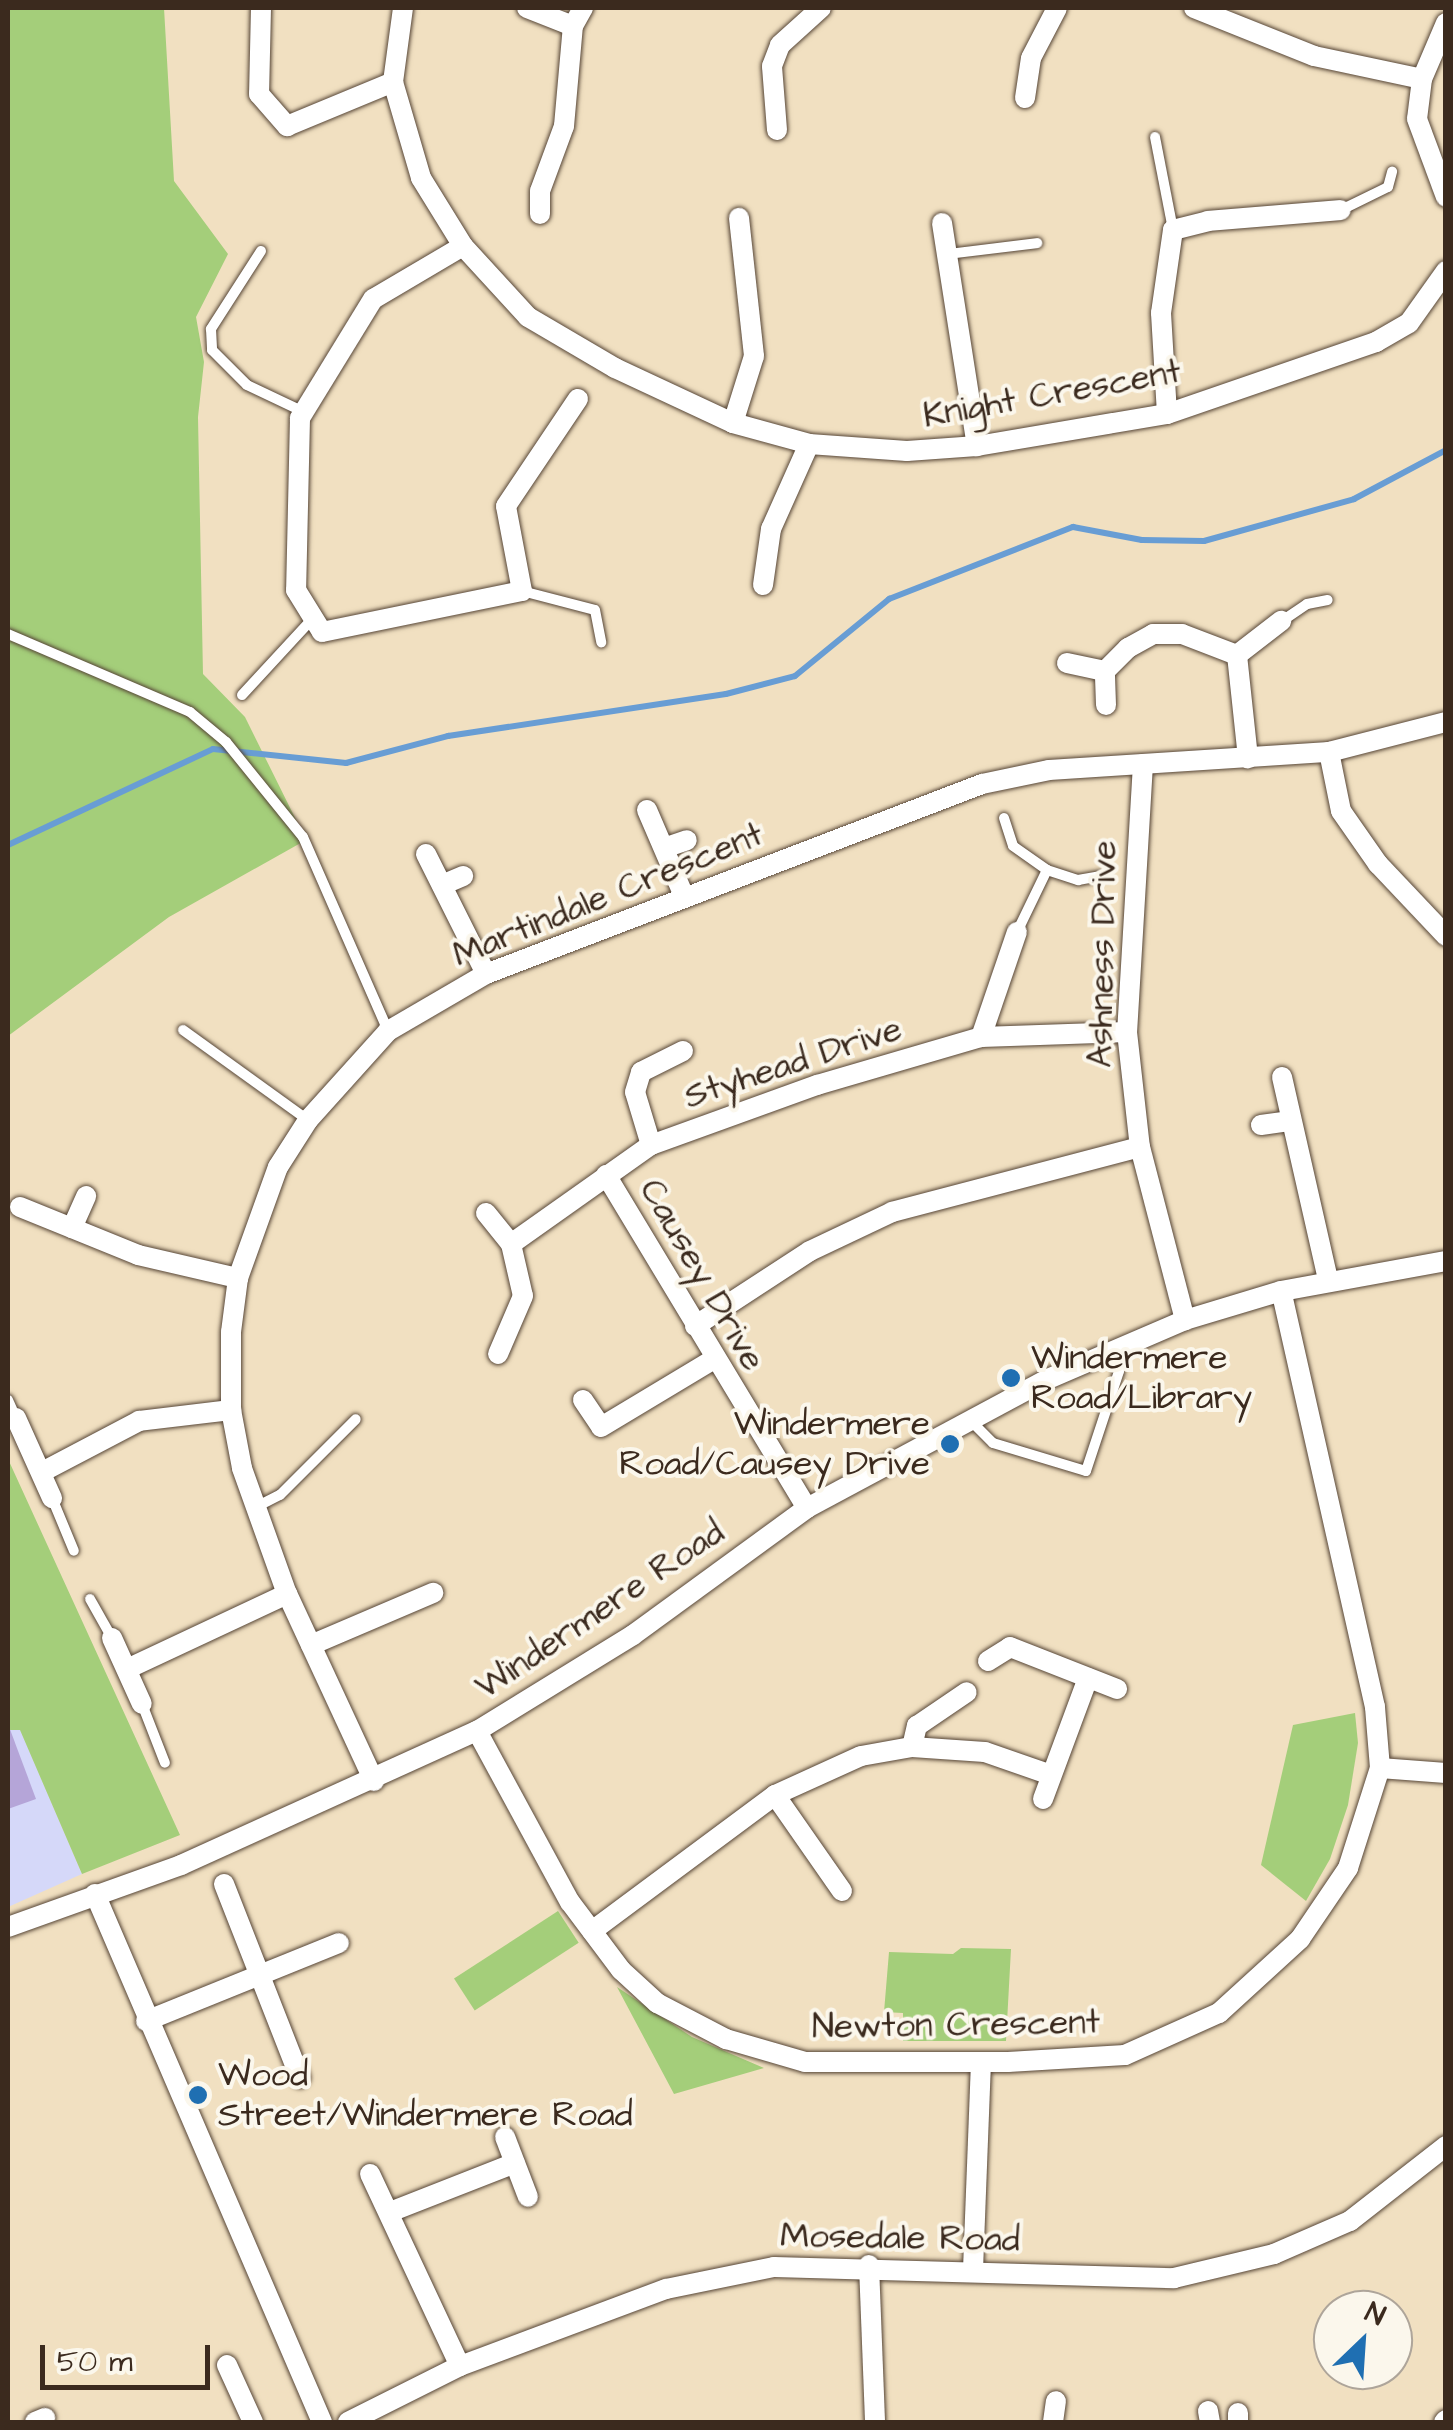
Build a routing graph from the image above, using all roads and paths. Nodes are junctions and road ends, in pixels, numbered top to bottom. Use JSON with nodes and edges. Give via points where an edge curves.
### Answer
{"nodes":[{"id":1,"x":261,"y":8,"type":"edge"},
{"id":2,"x":403,"y":8,"type":"edge"},
{"id":3,"x":527,"y":8,"type":"edge"},
{"id":4,"x":821,"y":8,"type":"edge"},
{"id":5,"x":1057,"y":8,"type":"edge"},
{"id":6,"x":1194,"y":8,"type":"edge"},
{"id":7,"x":578,"y":17,"type":"edge"},
{"id":8,"x":1446,"y":22,"type":"edge"},
{"id":9,"x":1422,"y":79,"type":"junction"},
{"id":10,"x":393,"y":82,"type":"junction"},
{"id":11,"x":1025,"y":98,"type":"dead end"},
{"id":12,"x":777,"y":130,"type":"dead end"},
{"id":13,"x":1154,"y":136,"type":"dead end"},
{"id":14,"x":1392,"y":172,"type":"dead end"},
{"id":15,"x":1446,"y":198,"type":"edge"},
{"id":16,"x":1341,"y":210,"type":"joint"},
{"id":17,"x":540,"y":214,"type":"dead end"},
{"id":18,"x":739,"y":218,"type":"dead end"},
{"id":19,"x":942,"y":223,"type":"dead end"},
{"id":20,"x":1173,"y":230,"type":"junction"},
{"id":21,"x":1037,"y":244,"type":"dead end"},
{"id":22,"x":463,"y":246,"type":"junction"},
{"id":23,"x":261,"y":252,"type":"dead end"},
{"id":24,"x":947,"y":254,"type":"junction"},
{"id":25,"x":1445,"y":272,"type":"edge"},
{"id":26,"x":578,"y":398,"type":"dead end"},
{"id":27,"x":304,"y":412,"type":"junction"},
{"id":28,"x":1167,"y":414,"type":"junction"},
{"id":29,"x":733,"y":423,"type":"junction"},
{"id":30,"x":809,"y":444,"type":"junction"},
{"id":31,"x":978,"y":446,"type":"junction"},
{"id":32,"x":763,"y":586,"type":"dead end"},
{"id":33,"x":522,"y":591,"type":"junction"},
{"id":34,"x":1328,"y":600,"type":"dead end"},
{"id":35,"x":314,"y":618,"type":"junction"},
{"id":36,"x":1281,"y":622,"type":"joint"},
{"id":37,"x":8,"y":634,"type":"edge"},
{"id":38,"x":600,"y":642,"type":"dead end"},
{"id":39,"x":1236,"y":655,"type":"junction"},
{"id":40,"x":1067,"y":663,"type":"dead end"},
{"id":41,"x":1105,"y":672,"type":"junction"},
{"id":42,"x":242,"y":695,"type":"dead end"},
{"id":43,"x":1106,"y":706,"type":"dead end"},
{"id":44,"x":1446,"y":722,"type":"edge"},
{"id":45,"x":1329,"y":752,"type":"junction"},
{"id":46,"x":1248,"y":758,"type":"junction"},
{"id":47,"x":1143,"y":764,"type":"junction"},
{"id":48,"x":647,"y":810,"type":"dead end"},
{"id":49,"x":1004,"y":818,"type":"dead end"},
{"id":50,"x":686,"y":840,"type":"dead end"},
{"id":51,"x":664,"y":848,"type":"junction"},
{"id":52,"x":426,"y":854,"type":"dead end"},
{"id":53,"x":1047,"y":870,"type":"junction"},
{"id":54,"x":1106,"y":874,"type":"dead end"},
{"id":55,"x":464,"y":876,"type":"dead end"},
{"id":56,"x":442,"y":885,"type":"junction"},
{"id":57,"x":684,"y":896,"type":"junction"},
{"id":58,"x":1017,"y":932,"type":"joint"},
{"id":59,"x":1446,"y":936,"type":"edge"},
{"id":60,"x":486,"y":974,"type":"junction"},
{"id":61,"x":183,"y":1030,"type":"dead end"},
{"id":62,"x":388,"y":1031,"type":"junction"},
{"id":63,"x":1126,"y":1032,"type":"junction"},
{"id":64,"x":982,"y":1037,"type":"junction"},
{"id":65,"x":683,"y":1052,"type":"dead end"},
{"id":66,"x":1282,"y":1077,"type":"dead end"},
{"id":67,"x":308,"y":1120,"type":"junction"},
{"id":68,"x":1292,"y":1121,"type":"junction"},
{"id":69,"x":1261,"y":1125,"type":"dead end"},
{"id":70,"x":651,"y":1146,"type":"junction"},
{"id":71,"x":1140,"y":1147,"type":"junction"},
{"id":72,"x":606,"y":1175,"type":"junction"},
{"id":73,"x":86,"y":1196,"type":"dead end"},
{"id":74,"x":14,"y":1204,"type":"edge"},
{"id":75,"x":486,"y":1213,"type":"dead end"},
{"id":76,"x":72,"y":1228,"type":"junction"},
{"id":77,"x":510,"y":1244,"type":"junction"},
{"id":78,"x":1446,"y":1260,"type":"edge"},
{"id":79,"x":238,"y":1278,"type":"junction"},
{"id":80,"x":1328,"y":1279,"type":"junction"},
{"id":81,"x":1281,"y":1291,"type":"junction"},
{"id":82,"x":1185,"y":1320,"type":"junction"},
{"id":83,"x":695,"y":1326,"type":"junction"},
{"id":84,"x":1113,"y":1352,"type":"junction"},
{"id":85,"x":498,"y":1354,"type":"dead end"},
{"id":86,"x":714,"y":1359,"type":"junction"},
{"id":87,"x":583,"y":1400,"type":"dead end"},
{"id":88,"x":12,"y":1409,"type":"edge"},
{"id":89,"x":231,"y":1410,"type":"junction"},
{"id":90,"x":356,"y":1418,"type":"dead end"},
{"id":91,"x":969,"y":1419,"type":"junction"},
{"id":92,"x":42,"y":1472,"type":"junction"},
{"id":93,"x":52,"y":1498,"type":"joint"},
{"id":94,"x":255,"y":1508,"type":"junction"},
{"id":95,"x":807,"y":1508,"type":"junction"},
{"id":96,"x":74,"y":1551,"type":"dead end"},
{"id":97,"x":433,"y":1593,"type":"dead end"},
{"id":98,"x":288,"y":1594,"type":"junction"},
{"id":99,"x":90,"y":1599,"type":"dead end"},
{"id":100,"x":112,"y":1638,"type":"joint"},
{"id":101,"x":311,"y":1645,"type":"junction"},
{"id":102,"x":988,"y":1661,"type":"dead end"},
{"id":103,"x":126,"y":1669,"type":"junction"},
{"id":104,"x":1088,"y":1678,"type":"junction"},
{"id":105,"x":1117,"y":1689,"type":"dead end"},
{"id":106,"x":968,"y":1692,"type":"dead end"},
{"id":107,"x":142,"y":1704,"type":"joint"},
{"id":108,"x":477,"y":1732,"type":"junction"},
{"id":109,"x":912,"y":1747,"type":"junction"},
{"id":110,"x":165,"y":1762,"type":"dead end"},
{"id":111,"x":1380,"y":1768,"type":"junction"},
{"id":112,"x":1446,"y":1772,"type":"edge"},
{"id":113,"x":1051,"y":1775,"type":"junction"},
{"id":114,"x":374,"y":1781,"type":"junction"},
{"id":115,"x":774,"y":1794,"type":"junction"},
{"id":116,"x":1043,"y":1800,"type":"dead end"},
{"id":117,"x":224,"y":1884,"type":"dead end"},
{"id":118,"x":842,"y":1891,"type":"dead end"},
{"id":119,"x":96,"y":1894,"type":"junction"},
{"id":120,"x":8,"y":1927,"type":"edge"},
{"id":121,"x":592,"y":1931,"type":"junction"},
{"id":122,"x":338,"y":1943,"type":"dead end"},
{"id":123,"x":257,"y":1980,"type":"junction"},
{"id":124,"x":146,"y":2021,"type":"junction"},
{"id":125,"x":981,"y":2062,"type":"junction"},
{"id":126,"x":300,"y":2078,"type":"dead end"},
{"id":127,"x":504,"y":2137,"type":"dead end"},
{"id":128,"x":1446,"y":2146,"type":"edge"},
{"id":129,"x":515,"y":2163,"type":"junction"},
{"id":130,"x":370,"y":2174,"type":"dead end"},
{"id":131,"x":528,"y":2197,"type":"dead end"},
{"id":132,"x":390,"y":2212,"type":"junction"},
{"id":133,"x":870,"y":2265,"type":"junction"},
{"id":134,"x":973,"y":2270,"type":"junction"},
{"id":135,"x":227,"y":2365,"type":"dead end"},
{"id":136,"x":460,"y":2366,"type":"junction"},
{"id":137,"x":1056,"y":2400,"type":"dead end"},
{"id":138,"x":252,"y":2422,"type":"edge"},
{"id":139,"x":322,"y":2422,"type":"edge"},
{"id":140,"x":348,"y":2422,"type":"edge"},
{"id":141,"x":875,"y":2422,"type":"edge"},
{"id":142,"x":1052,"y":2422,"type":"edge"}],
"edges":[{"from":1,"to":10,"type":"street","via":[[258,94],[288,126]]},
{"from":2,"to":10,"type":"street","name":"Knight Crescent"},
{"from":3,"to":7,"type":"street"},
{"from":4,"to":12,"type":"street","via":[[780,45],[772,66]]},
{"from":5,"to":11,"type":"street","via":[[1031,58]]},
{"from":6,"to":9,"type":"street","via":[[1314,56]]},
{"from":7,"to":17,"type":"street","via":[[564,126],[540,191]]},
{"from":8,"to":9,"type":"street"},
{"from":9,"to":15,"type":"street","via":[[1416,119]]},
{"from":10,"to":22,"type":"street","name":"Knight Crescent","via":[[421,178]]},
{"from":13,"to":20,"type":"lane"},
{"from":14,"to":16,"type":"lane","via":[[1388,187]]},
{"from":16,"to":20,"type":"street","via":[[1208,220]]},
{"from":18,"to":29,"type":"street","via":[[754,356]]},
{"from":19,"to":24,"type":"street"},
{"from":20,"to":28,"type":"street","via":[[1161,313]]},
{"from":21,"to":24,"type":"lane"},
{"from":22,"to":27,"type":"street","via":[[373,299]]},
{"from":22,"to":29,"type":"street","name":"Knight Crescent","via":[[528,317],[615,368]]},
{"from":23,"to":27,"type":"lane","via":[[211,329],[212,350],[247,385]]},
{"from":24,"to":31,"type":"street"},
{"from":25,"to":28,"type":"street","name":"Knight Crescent","via":[[1410,323],[1376,342]]},
{"from":26,"to":33,"type":"street","via":[[506,506]]},
{"from":27,"to":35,"type":"street","via":[[296,590]]},
{"from":28,"to":31,"type":"street","name":"Knight Crescent"},
{"from":29,"to":30,"type":"street","name":"Knight Crescent"},
{"from":30,"to":31,"type":"street","name":"Knight Crescent","via":[[907,451]]},
{"from":30,"to":32,"type":"street","via":[[771,528]]},
{"from":33,"to":35,"type":"street","via":[[322,632]]},
{"from":33,"to":38,"type":"lane","via":[[594,610]]},
{"from":34,"to":36,"type":"lane","via":[[1307,604]]},
{"from":35,"to":42,"type":"lane"},
{"from":36,"to":39,"type":"street"},
{"from":37,"to":62,"type":"lane","via":[[190,712],[226,742],[303,837]]},
{"from":39,"to":41,"type":"street","via":[[1182,634],[1152,634]]},
{"from":39,"to":46,"type":"street"},
{"from":40,"to":41,"type":"street"},
{"from":41,"to":43,"type":"street"},
{"from":44,"to":45,"type":"street","name":"Martindale Crescent"},
{"from":45,"to":46,"type":"street","name":"Martindale Crescent"},
{"from":45,"to":59,"type":"street","via":[[1340,811],[1378,864]]},
{"from":46,"to":47,"type":"street","name":"Martindale Crescent"},
{"from":47,"to":57,"type":"street","name":"Martindale Crescent","via":[[1049,770],[982,784]]},
{"from":47,"to":63,"type":"street","name":"Ashness Drive"},
{"from":48,"to":51,"type":"street"},
{"from":49,"to":53,"type":"lane","via":[[1013,846]]},
{"from":50,"to":51,"type":"street"},
{"from":51,"to":57,"type":"street"},
{"from":52,"to":56,"type":"street"},
{"from":53,"to":54,"type":"lane","via":[[1078,880]]},
{"from":53,"to":58,"type":"lane"},
{"from":55,"to":56,"type":"street"},
{"from":56,"to":60,"type":"street"},
{"from":57,"to":60,"type":"street","name":"Martindale Crescent"},
{"from":58,"to":64,"type":"street"},
{"from":60,"to":62,"type":"street","name":"Martindale Crescent"},
{"from":61,"to":67,"type":"lane"},
{"from":62,"to":67,"type":"street","name":"Martindale Crescent"},
{"from":63,"to":64,"type":"street","name":"Styhead Drive"},
{"from":63,"to":71,"type":"street","name":"Ashness Drive"},
{"from":64,"to":70,"type":"street","name":"Styhead Drive","via":[[818,1085]]},
{"from":65,"to":70,"type":"street","via":[[642,1072],[638,1082]]},
{"from":66,"to":68,"type":"street"},
{"from":67,"to":79,"type":"street","name":"Martindale Crescent","via":[[278,1167]]},
{"from":68,"to":69,"type":"street"},
{"from":68,"to":80,"type":"street"},
{"from":70,"to":72,"type":"street","name":"Styhead Drive"},
{"from":71,"to":82,"type":"street","name":"Ashness Drive"},
{"from":71,"to":83,"type":"street","via":[[892,1212],[810,1251]]},
{"from":72,"to":77,"type":"street","name":"Styhead Drive"},
{"from":72,"to":83,"type":"street","name":"Causey Drive"},
{"from":73,"to":76,"type":"street"},
{"from":74,"to":76,"type":"street"},
{"from":75,"to":77,"type":"street"},
{"from":76,"to":79,"type":"street","via":[[138,1255]]},
{"from":77,"to":85,"type":"street","via":[[523,1296]]},
{"from":78,"to":80,"type":"street","name":"Windermere Road"},
{"from":79,"to":89,"type":"street","name":"Martindale Crescent"},
{"from":80,"to":81,"type":"street","name":"Windermere Road"},
{"from":81,"to":82,"type":"street","name":"Windermere Road"},
{"from":81,"to":111,"type":"street","name":"Newton Crescent","via":[[1374,1707]]},
{"from":82,"to":84,"type":"street","name":"Windermere Road"},
{"from":83,"to":86,"type":"street","name":"Causey Drive"},
{"from":84,"to":91,"type":"street","name":"Windermere Road"},
{"from":84,"to":91,"type":"lane","via":[[1119,1371],[1086,1470],[992,1442]]},
{"from":86,"to":87,"type":"street","via":[[601,1427]]},
{"from":86,"to":95,"type":"street","name":"Causey Drive"},
{"from":88,"to":92,"type":"street"},
{"from":89,"to":92,"type":"street","via":[[139,1420]]},
{"from":89,"to":94,"type":"street","name":"Martindale Crescent"},
{"from":90,"to":94,"type":"lane","via":[[280,1495]]},
{"from":91,"to":95,"type":"street","name":"Windermere Road"},
{"from":92,"to":93,"type":"street"},
{"from":93,"to":96,"type":"lane"},
{"from":94,"to":98,"type":"street","name":"Martindale Crescent"},
{"from":95,"to":108,"type":"street","name":"Windermere Road","via":[[633,1635]]},
{"from":97,"to":101,"type":"street"},
{"from":98,"to":101,"type":"street","name":"Martindale Crescent"},
{"from":98,"to":103,"type":"street"},
{"from":99,"to":100,"type":"lane"},
{"from":100,"to":103,"type":"street"},
{"from":101,"to":114,"type":"street","name":"Martindale Crescent"},
{"from":102,"to":104,"type":"street","via":[[1010,1647]]},
{"from":103,"to":107,"type":"street"},
{"from":104,"to":105,"type":"street"},
{"from":104,"to":113,"type":"street"},
{"from":106,"to":109,"type":"street","via":[[917,1726]]},
{"from":107,"to":110,"type":"lane"},
{"from":108,"to":114,"type":"street","name":"Windermere Road"},
{"from":108,"to":121,"type":"street","name":"Newton Crescent"},
{"from":109,"to":113,"type":"street","via":[[985,1752]]},
{"from":109,"to":115,"type":"street","via":[[862,1756]]},
{"from":111,"to":112,"type":"street"},
{"from":111,"to":125,"type":"street","name":"Newton Crescent","via":[[1348,1868],[1300,1939],[1219,2014],[1126,2055]]},
{"from":113,"to":116,"type":"street"},
{"from":114,"to":119,"type":"street","name":"Windermere Road","via":[[181,1865]]},
{"from":115,"to":118,"type":"street"},
{"from":115,"to":121,"type":"street"},
{"from":117,"to":123,"type":"street"},
{"from":119,"to":120,"type":"street","name":"Windermere Road"},
{"from":119,"to":124,"type":"street"},
{"from":121,"to":125,"type":"street","name":"Newton Crescent","via":[[658,2002],[755,2049],[804,2062]]},
{"from":122,"to":123,"type":"street"},
{"from":123,"to":124,"type":"street"},
{"from":123,"to":126,"type":"street"},
{"from":124,"to":139,"type":"street"},
{"from":125,"to":134,"type":"street"},
{"from":127,"to":129,"type":"street"},
{"from":128,"to":134,"type":"street","name":"Mosedale Road","via":[[1350,2221],[1274,2254],[1174,2278]]},
{"from":129,"to":131,"type":"street"},
{"from":129,"to":132,"type":"street"},
{"from":130,"to":132,"type":"street"},
{"from":132,"to":136,"type":"street"},
{"from":133,"to":134,"type":"street","name":"Mosedale Road"},
{"from":133,"to":136,"type":"street","name":"Mosedale Road","via":[[774,2267],[666,2290]]},
{"from":133,"to":141,"type":"street"},
{"from":135,"to":138,"type":"street"},
{"from":136,"to":140,"type":"street","name":"Mosedale Road"},
{"from":137,"to":142,"type":"street"}]}
